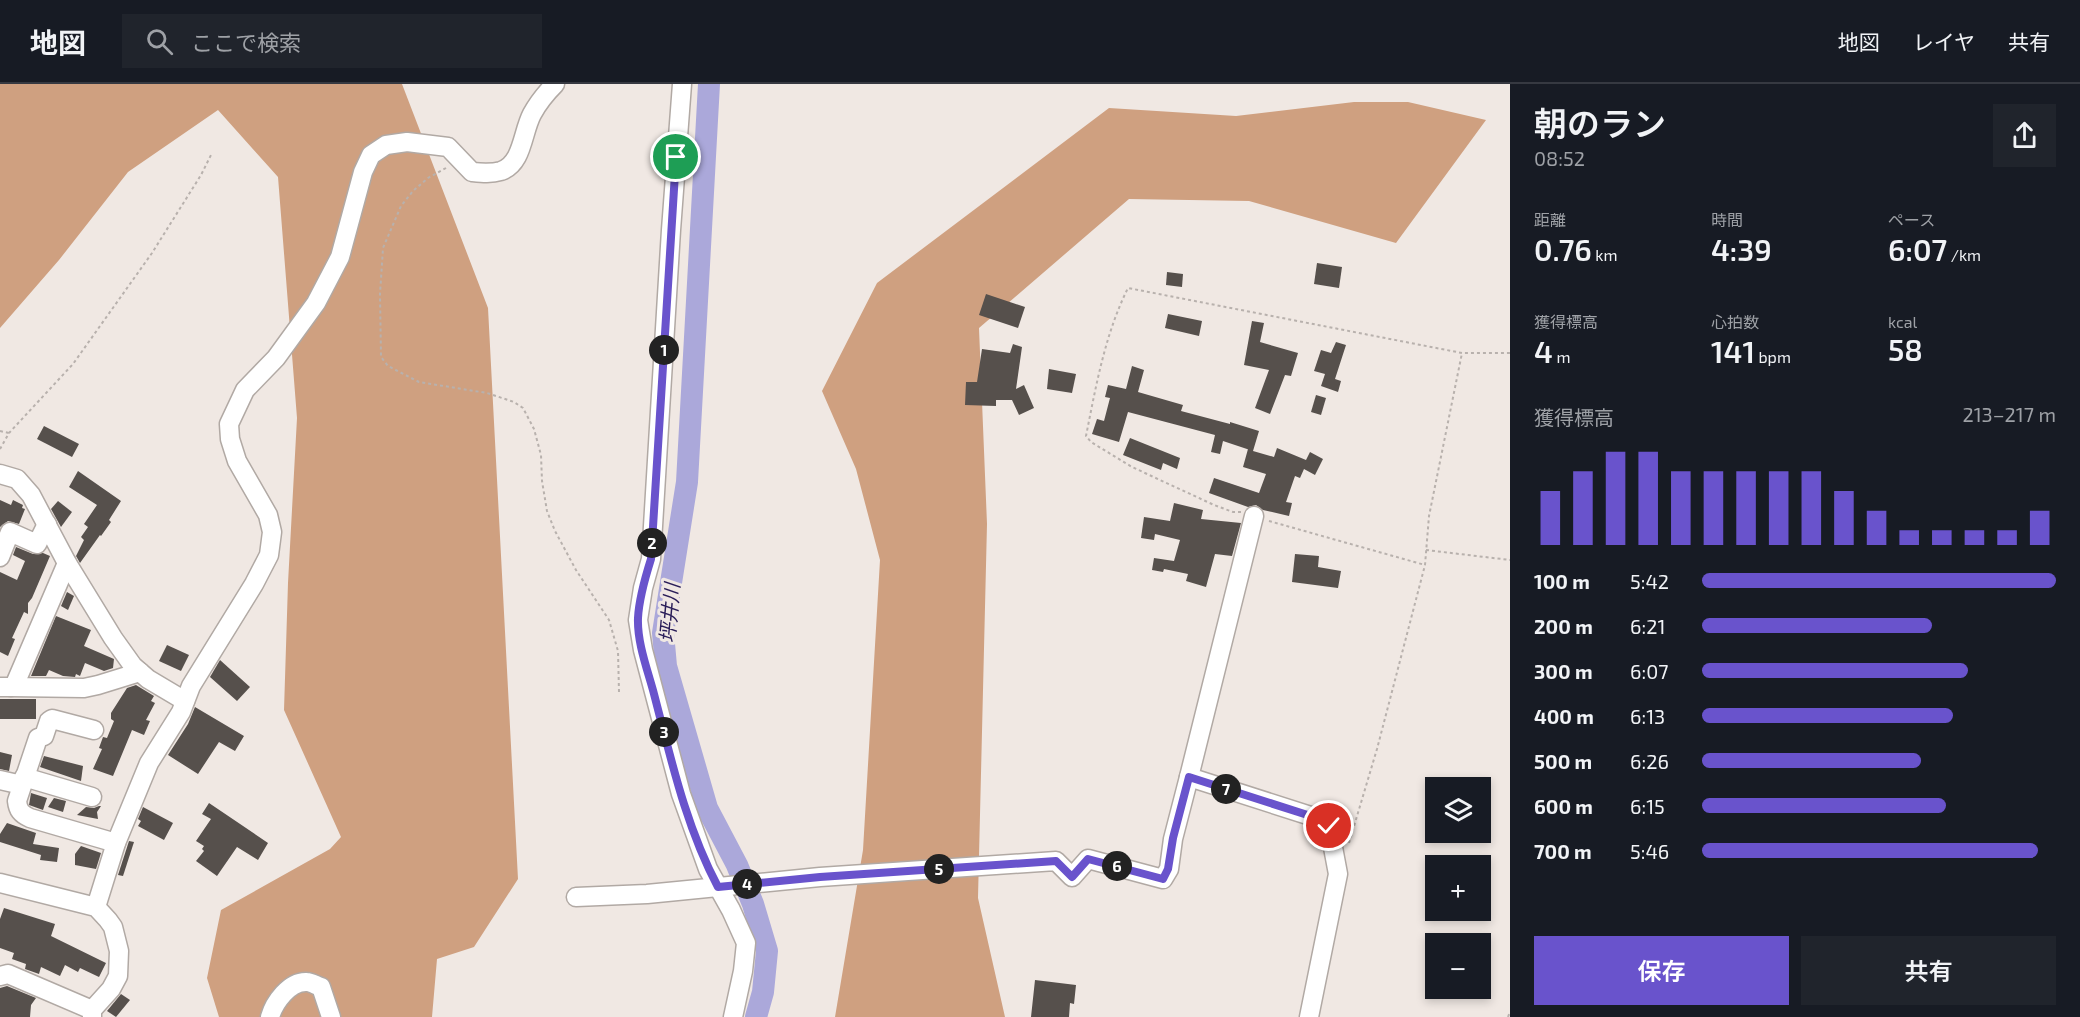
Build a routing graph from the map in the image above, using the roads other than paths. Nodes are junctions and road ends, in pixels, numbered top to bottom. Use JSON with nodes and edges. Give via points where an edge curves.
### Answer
{"nodes":[{"id":1,"x":555,"y":84,"type":"edge"},
{"id":2,"x":682,"y":84,"type":"edge"},
{"id":3,"x":0,"y":474,"type":"edge"},
{"id":4,"x":1254,"y":516,"type":"road end"},
{"id":5,"x":47,"y":524,"type":"junction"},
{"id":6,"x":0,"y":557,"type":"edge"},
{"id":7,"x":67,"y":563,"type":"junction"},
{"id":8,"x":140,"y":672,"type":"junction"},
{"id":9,"x":6,"y":687,"type":"edge"},
{"id":10,"x":185,"y":701,"type":"junction"},
{"id":11,"x":94,"y":730,"type":"dead end"},
{"id":12,"x":1189,"y":777,"type":"junction"},
{"id":13,"x":0,"y":780,"type":"edge"},
{"id":14,"x":23,"y":781,"type":"junction"},
{"id":15,"x":92,"y":797,"type":"dead end"},
{"id":16,"x":116,"y":843,"type":"junction"},
{"id":17,"x":0,"y":883,"type":"edge"},
{"id":18,"x":725,"y":886,"type":"junction"},
{"id":19,"x":576,"y":897,"type":"dead end"},
{"id":20,"x":96,"y":907,"type":"junction"},
{"id":21,"x":0,"y":976,"type":"edge"},
{"id":22,"x":92,"y":1014,"type":"edge"},
{"id":23,"x":270,"y":1017,"type":"edge"},
{"id":24,"x":331,"y":1017,"type":"edge"},
{"id":25,"x":733,"y":1017,"type":"edge"},
{"id":26,"x":1309,"y":1017,"type":"edge"}],
"edges":[{"from":1,"to":10,"type":"street","via":[[531,116],[515,160],[502,171],[472,172],[448,147],[407,142],[386,145],[371,155],[340,257],[316,303],[276,358],[245,390],[229,424],[237,461],[268,515],[272,532],[268,555],[254,584]]},
{"from":2,"to":18,"type":"street","via":[[651,559],[638,620],[681,794],[708,868]]},
{"from":3,"to":5,"type":"street","via":[[23,484]]},
{"from":4,"to":12,"type":"street"},
{"from":5,"to":6,"type":"street","via":[[37,544],[10,532]]},
{"from":5,"to":7,"type":"street"},
{"from":7,"to":8,"type":"street","via":[[113,638]]},
{"from":7,"to":9,"type":"street","via":[[15,684]]},
{"from":8,"to":9,"type":"street","via":[[84,688]]},
{"from":8,"to":10,"type":"street"},
{"from":10,"to":16,"type":"street","via":[[149,763]]},
{"from":11,"to":14,"type":"street","via":[[52,718],[44,736],[38,738]]},
{"from":12,"to":18,"type":"street","via":[[1163,879],[1088,859],[1072,877],[1056,861]]},
{"from":12,"to":26,"type":"street","via":[[1317,818],[1329,826],[1338,874]]},
{"from":13,"to":14,"type":"street"},
{"from":14,"to":15,"type":"street"},
{"from":14,"to":16,"type":"street","via":[[17,801],[22,815]]},
{"from":16,"to":20,"type":"street"},
{"from":17,"to":20,"type":"street"},
{"from":18,"to":19,"type":"street"},
{"from":18,"to":25,"type":"street","via":[[746,944]]},
{"from":20,"to":22,"type":"street","via":[[113,927],[120,963],[111,989]]},
{"from":21,"to":22,"type":"street","via":[[8,974]]},
{"from":23,"to":24,"type":"street","via":[[279,996],[306,982],[321,987]]}]}
